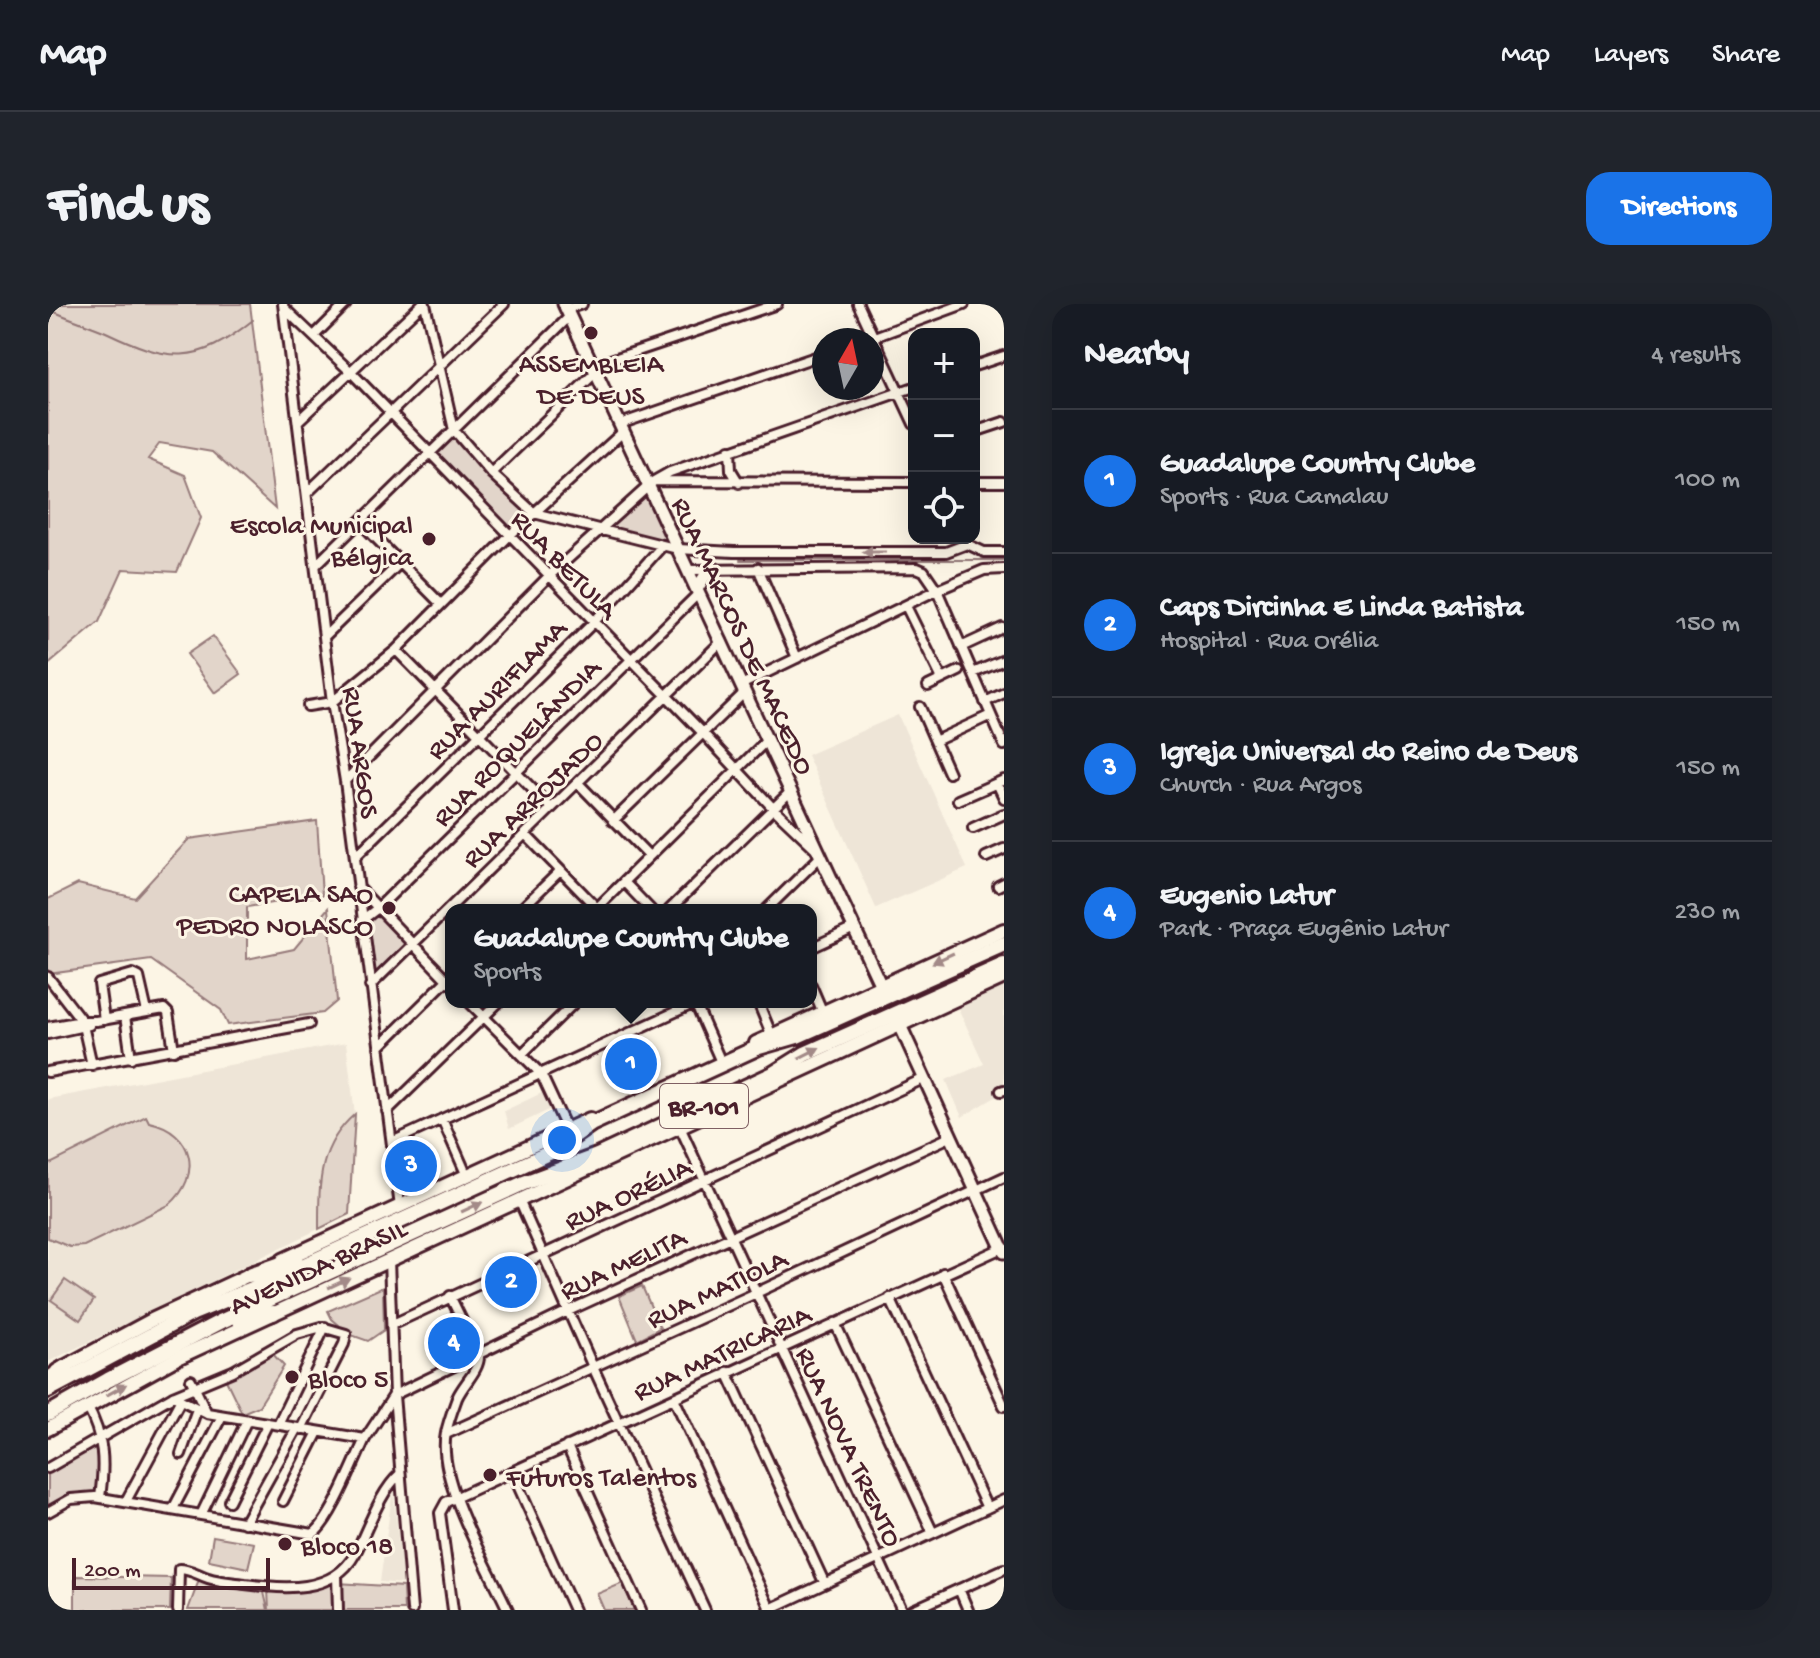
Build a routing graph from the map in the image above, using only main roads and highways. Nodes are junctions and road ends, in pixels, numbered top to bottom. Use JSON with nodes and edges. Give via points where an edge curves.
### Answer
{"nodes":[{"id":1,"x":567,"y":310,"type":"edge"},
{"id":2,"x":716,"y":570,"type":"road end"},
{"id":3,"x":698,"y":591,"type":"junction"},
{"id":4,"x":1004,"y":930,"type":"edge"},
{"id":5,"x":1004,"y":944,"type":"edge"},
{"id":6,"x":1004,"y":965,"type":"edge"},
{"id":7,"x":1004,"y":977,"type":"edge"},
{"id":8,"x":881,"y":986,"type":"junction"},
{"id":9,"x":900,"y":1025,"type":"junction"},
{"id":10,"x":367,"y":1235,"type":"junction"},
{"id":11,"x":1003,"y":1249,"type":"edge"},
{"id":12,"x":249,"y":1275,"type":"junction"},
{"id":13,"x":273,"y":1313,"type":"junction"},
{"id":14,"x":147,"y":1359,"type":"junction"},
{"id":15,"x":64,"y":1368,"type":"joint"},
{"id":16,"x":48,"y":1378,"type":"edge"},
{"id":17,"x":48,"y":1390,"type":"edge"},
{"id":18,"x":49,"y":1414,"type":"edge"},
{"id":19,"x":48,"y":1429,"type":"edge"}],
"edges":[{"from":1,"to":3,"type":"main road","name":"RUA MARCOS DE MACEDO"},
{"from":2,"to":3,"type":"main road","via":[[705,576]]},
{"from":3,"to":8,"type":"main road","name":"RUA MARCOS DE MACEDO"},
{"from":4,"to":8,"type":"main road","name":"AVENIDA BRASIL","one_way":true},
{"from":5,"to":10,"type":"highway","name":"AVENIDA BRASIL","number":"BR-101","via":[[797,1036],[759,1047],[591,1124],[551,1152]]},
{"from":14,"to":6,"type":"highway","name":"AVENIDA BRASIL","number":"BR-101","one_way":true},
{"from":7,"to":9,"type":"main road","name":"AVENIDA BRASIL"},
{"from":8,"to":12,"type":"main road","name":"AVENIDA BRASIL"},
{"from":9,"to":11,"type":"main road"},
{"from":13,"to":9,"type":"main road","name":"AVENIDA BRASIL","one_way":true},
{"from":10,"to":12,"type":"highway"},
{"from":10,"to":17,"type":"highway","name":"AVENIDA BRASIL","number":"BR-101","via":[[148,1335]]},
{"from":12,"to":15,"type":"main road","name":"AVENIDA BRASIL"},
{"from":13,"to":14,"type":"highway"},
{"from":19,"to":13,"type":"main road","name":"AVENIDA BRASIL","one_way":true},
{"from":14,"to":18,"type":"highway","name":"AVENIDA BRASIL","number":"BR-101"},
{"from":15,"to":16,"type":"highway"}]}
